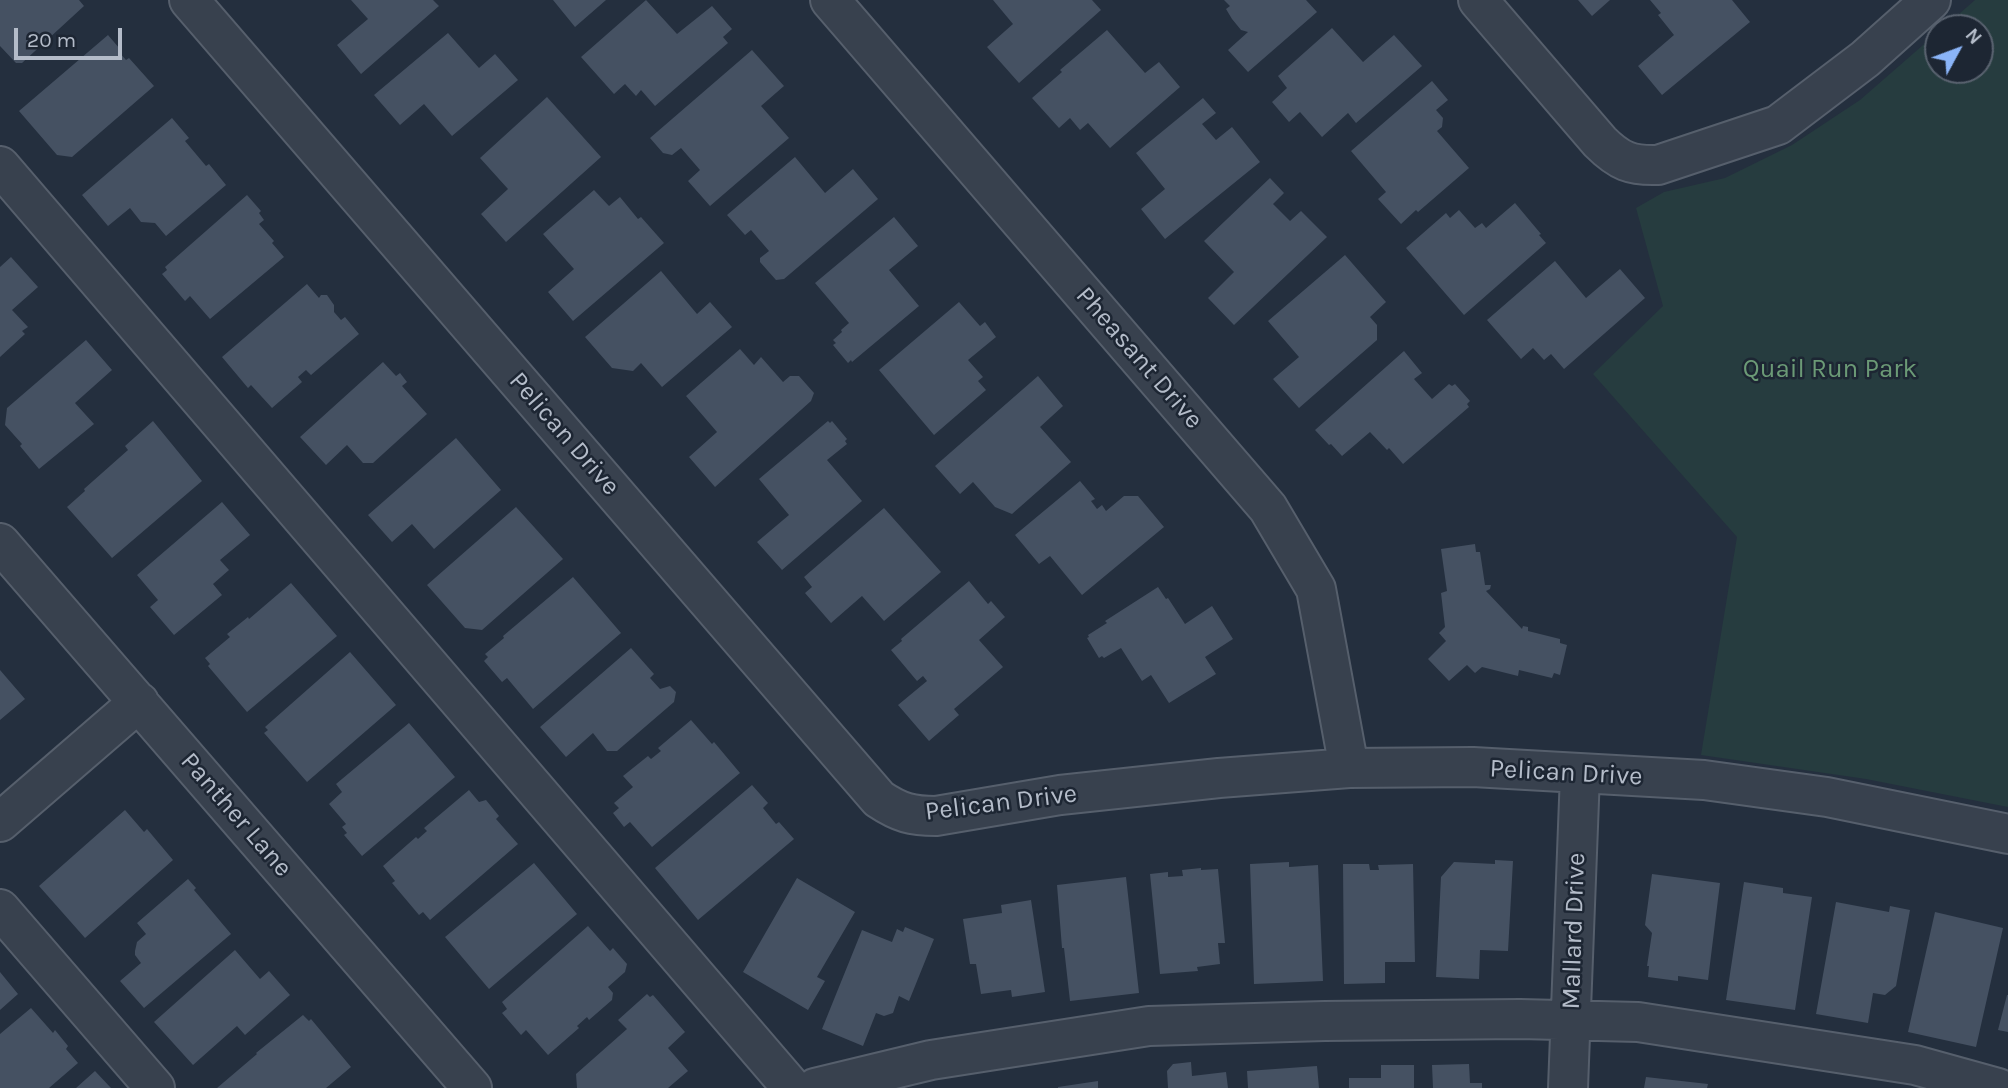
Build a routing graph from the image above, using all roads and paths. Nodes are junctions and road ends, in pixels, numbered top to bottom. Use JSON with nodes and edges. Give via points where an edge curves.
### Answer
{"nodes":[{"id":1,"x":189,"y":0,"type":"edge"},
{"id":2,"x":830,"y":0,"type":"edge"},
{"id":3,"x":1478,"y":0,"type":"edge"},
{"id":4,"x":1931,"y":0,"type":"edge"},
{"id":5,"x":0,"y":166,"type":"edge"},
{"id":6,"x":0,"y":544,"type":"edge"},
{"id":7,"x":139,"y":702,"type":"junction"},
{"id":8,"x":1349,"y":768,"type":"junction"},
{"id":9,"x":1580,"y":774,"type":"junction"},
{"id":10,"x":0,"y":822,"type":"edge"},
{"id":11,"x":2008,"y":834,"type":"edge"},
{"id":12,"x":0,"y":909,"type":"edge"},
{"id":13,"x":1570,"y":1020,"type":"junction"},
{"id":14,"x":155,"y":1088,"type":"edge"},
{"id":15,"x":471,"y":1088,"type":"edge"},
{"id":16,"x":792,"y":1088,"type":"edge"},
{"id":17,"x":815,"y":1088,"type":"edge"},
{"id":18,"x":1568,"y":1088,"type":"edge"},
{"id":19,"x":1998,"y":1088,"type":"edge"}],
"edges":[{"from":1,"to":8,"type":"street","name":"Pelican Drive","via":[[879,799],[916,816],[936,816],[1060,795]]},
{"from":2,"to":8,"type":"street","name":"Pheasant Drive","via":[[1268,508],[1316,589]]},
{"from":3,"to":4,"type":"street","via":[[1600,142],[1625,162],[1642,166],[1658,165],[1778,125],[1865,59]]},
{"from":5,"to":16,"type":"street"},
{"from":6,"to":7,"type":"street","name":"Panther Lane"},
{"from":7,"to":10,"type":"street"},
{"from":7,"to":15,"type":"street","name":"Panther Lane"},
{"from":8,"to":9,"type":"street","name":"Pelican Drive","via":[[1473,767]]},
{"from":9,"to":11,"type":"street","name":"Pelican Drive","via":[[1704,780],[1827,797]]},
{"from":9,"to":13,"type":"street","name":"Mallard Drive"},
{"from":12,"to":14,"type":"street"},
{"from":13,"to":17,"type":"street","via":[[1149,1026],[931,1060]]},
{"from":13,"to":18,"type":"street","name":"Mallard Drive"},
{"from":13,"to":19,"type":"street","via":[[1638,1022],[1915,1065]]}]}
